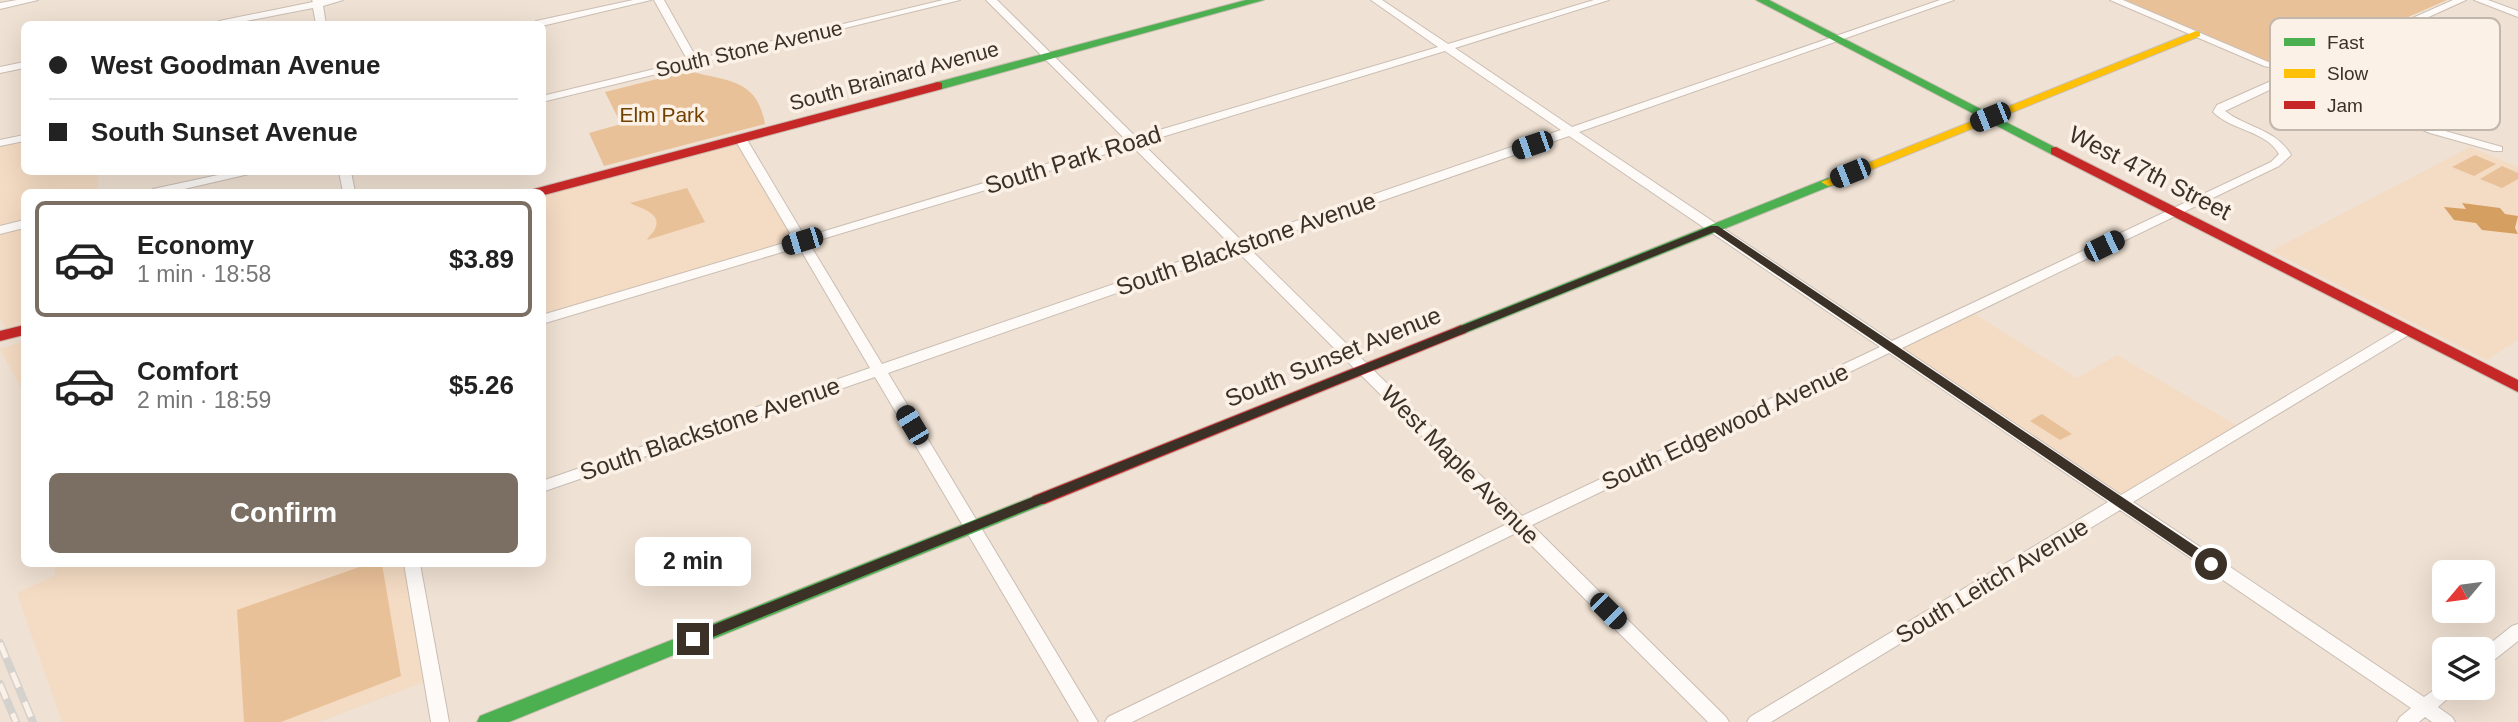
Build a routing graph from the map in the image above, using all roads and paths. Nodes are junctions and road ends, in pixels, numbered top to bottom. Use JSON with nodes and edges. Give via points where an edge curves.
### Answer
{"nodes":[{"id":1,"x":33,"y":0,"type":"edge"},
{"id":2,"x":338,"y":0,"type":"edge"},
{"id":3,"x":646,"y":0,"type":"edge"},
{"id":4,"x":659,"y":0,"type":"edge"},
{"id":5,"x":955,"y":0,"type":"edge"},
{"id":6,"x":991,"y":0,"type":"edge"},
{"id":7,"x":1259,"y":0,"type":"edge"},
{"id":8,"x":1376,"y":0,"type":"edge"},
{"id":9,"x":1604,"y":0,"type":"edge"},
{"id":10,"x":1761,"y":0,"type":"edge"},
{"id":11,"x":1950,"y":0,"type":"edge"},
{"id":12,"x":2115,"y":0,"type":"edge"},
{"id":13,"x":2461,"y":0,"type":"edge"},
{"id":14,"x":2479,"y":0,"type":"edge"},
{"id":15,"x":318,"y":2,"type":"edge"},
{"id":16,"x":0,"y":6,"type":"edge"},
{"id":17,"x":2518,"y":14,"type":"edge"},
{"id":18,"x":2421,"y":18,"type":"edge"},
{"id":19,"x":232,"y":21,"type":"edge"},
{"id":20,"x":321,"y":21,"type":"edge"},
{"id":21,"x":546,"y":22,"type":"edge"},
{"id":22,"x":2196,"y":34,"type":"junction"},
{"id":23,"x":1837,"y":39,"type":"junction"},
{"id":24,"x":1446,"y":47,"type":"junction"},
{"id":25,"x":1047,"y":57,"type":"junction"},
{"id":26,"x":694,"y":62,"type":"junction"},
{"id":27,"x":2268,"y":64,"type":"dead end"},
{"id":28,"x":21,"y":66,"type":"edge"},
{"id":29,"x":0,"y":70,"type":"edge"},
{"id":30,"x":2270,"y":86,"type":"edge"},
{"id":31,"x":546,"y":98,"type":"edge"},
{"id":32,"x":1990,"y":117,"type":"junction"},
{"id":33,"x":2432,"y":130,"type":"edge"},
{"id":34,"x":1570,"y":131,"type":"junction"},
{"id":35,"x":740,"y":138,"type":"junction"},
{"id":36,"x":21,"y":139,"type":"edge"},
{"id":37,"x":1134,"y":142,"type":"junction"},
{"id":38,"x":0,"y":143,"type":"edge"},
{"id":39,"x":2498,"y":149,"type":"dead end"},
{"id":40,"x":232,"y":175,"type":"edge"},
{"id":41,"x":170,"y":189,"type":"edge"},
{"id":42,"x":546,"y":190,"type":"edge"},
{"id":43,"x":2174,"y":212,"type":"junction"},
{"id":44,"x":21,"y":225,"type":"edge"},
{"id":45,"x":1715,"y":228,"type":"junction"},
{"id":46,"x":0,"y":230,"type":"edge"},
{"id":47,"x":802,"y":241,"type":"junction"},
{"id":48,"x":1241,"y":246,"type":"junction"},
{"id":49,"x":546,"y":319,"type":"edge"},
{"id":50,"x":21,"y":330,"type":"edge"},
{"id":51,"x":2407,"y":330,"type":"junction"},
{"id":52,"x":1,"y":333,"type":"edge"},
{"id":53,"x":1891,"y":348,"type":"junction"},
{"id":54,"x":1363,"y":369,"type":"junction"},
{"id":55,"x":879,"y":370,"type":"junction"},
{"id":56,"x":2518,"y":387,"type":"edge"},
{"id":57,"x":546,"y":486,"type":"edge"},
{"id":58,"x":2122,"y":503,"type":"junction"},
{"id":59,"x":1520,"y":524,"type":"junction"},
{"id":60,"x":973,"y":526,"type":"junction"},
{"id":61,"x":413,"y":567,"type":"edge"},
{"id":62,"x":2518,"y":631,"type":"edge"},
{"id":63,"x":2495,"y":649,"type":"edge"},
{"id":64,"x":2433,"y":700,"type":"edge"},
{"id":65,"x":2424,"y":707,"type":"junction"},
{"id":66,"x":440,"y":722,"type":"edge"},
{"id":67,"x":488,"y":722,"type":"edge"},
{"id":68,"x":1089,"y":722,"type":"edge"},
{"id":69,"x":1114,"y":722,"type":"edge"},
{"id":70,"x":1720,"y":722,"type":"edge"},
{"id":71,"x":1756,"y":722,"type":"edge"},
{"id":72,"x":2406,"y":722,"type":"edge"},
{"id":73,"x":2446,"y":722,"type":"edge"}],
"edges":[{"from":1,"to":16,"type":"street"},
{"from":2,"to":15,"type":"street"},
{"from":3,"to":21,"type":"street"},
{"from":4,"to":26,"type":"street"},
{"from":5,"to":26,"type":"street","name":"South Stone Avenue"},
{"from":6,"to":25,"type":"street","name":"West Maple Avenue"},
{"from":7,"to":25,"type":"street","name":"South Brainard Avenue"},
{"from":8,"to":24,"type":"street"},
{"from":9,"to":24,"type":"street","name":"South Park Road"},
{"from":10,"to":23,"type":"street","name":"West 47th Street"},
{"from":11,"to":23,"type":"street","name":"South Blackstone Avenue"},
{"from":12,"to":22,"type":"street"},
{"from":13,"to":18,"type":"street","name":"South Edgewood Avenue"},
{"from":14,"to":17,"type":"street"},
{"from":15,"to":19,"type":"street"},
{"from":15,"to":20,"type":"street"},
{"from":22,"to":27,"type":"street"},
{"from":22,"to":32,"type":"street","name":"South Sunset Avenue"},
{"from":23,"to":32,"type":"street","name":"West 47th Street"},
{"from":23,"to":34,"type":"street","name":"South Blackstone Avenue"},
{"from":24,"to":34,"type":"street"},
{"from":24,"to":37,"type":"street","name":"South Park Road"},
{"from":25,"to":35,"type":"street","name":"South Brainard Avenue"},
{"from":25,"to":37,"type":"street","name":"West Maple Avenue"},
{"from":26,"to":31,"type":"street","name":"South Stone Avenue"},
{"from":28,"to":29,"type":"street"},
{"from":30,"to":43,"type":"street","name":"South Edgewood Avenue","via":[[2219,109],[2227,119],[2270,138],[2285,155]]},
{"from":32,"to":43,"type":"street","name":"West 47th Street"},
{"from":32,"to":45,"type":"street","name":"South Sunset Avenue"},
{"from":33,"to":39,"type":"street"},
{"from":34,"to":45,"type":"street"},
{"from":34,"to":48,"type":"street","name":"South Blackstone Avenue"},
{"from":35,"to":42,"type":"street","name":"South Brainard Avenue"},
{"from":35,"to":47,"type":"street"},
{"from":36,"to":38,"type":"street"},
{"from":37,"to":47,"type":"street","name":"South Park Road"},
{"from":37,"to":48,"type":"street","name":"West Maple Avenue"},
{"from":40,"to":41,"type":"street"},
{"from":43,"to":51,"type":"street","name":"West 47th Street"},
{"from":43,"to":53,"type":"street","name":"South Edgewood Avenue"},
{"from":44,"to":46,"type":"street"},
{"from":45,"to":53,"type":"street"},
{"from":45,"to":54,"type":"street","name":"South Sunset Avenue"},
{"from":47,"to":49,"type":"street","name":"South Park Road"},
{"from":47,"to":55,"type":"street"},
{"from":48,"to":54,"type":"street","name":"West Maple Avenue"},
{"from":48,"to":55,"type":"street","name":"South Blackstone Avenue"},
{"from":50,"to":52,"type":"street"},
{"from":51,"to":56,"type":"street","name":"West 47th Street"},
{"from":51,"to":58,"type":"street","name":"South Leitch Avenue"},
{"from":53,"to":58,"type":"street"},
{"from":53,"to":59,"type":"street","name":"South Edgewood Avenue"},
{"from":54,"to":59,"type":"street","name":"West Maple Avenue"},
{"from":54,"to":60,"type":"street","name":"South Sunset Avenue"},
{"from":55,"to":57,"type":"street","name":"South Blackstone Avenue"},
{"from":55,"to":60,"type":"street"},
{"from":58,"to":65,"type":"street"},
{"from":58,"to":71,"type":"street","name":"South Leitch Avenue"},
{"from":59,"to":69,"type":"street","name":"South Edgewood Avenue"},
{"from":59,"to":70,"type":"street","name":"West Maple Avenue"},
{"from":60,"to":67,"type":"street","name":"South Sunset Avenue"},
{"from":60,"to":68,"type":"street"},
{"from":61,"to":66,"type":"street"},
{"from":62,"to":63,"type":"street"},
{"from":64,"to":65,"type":"street"},
{"from":65,"to":72,"type":"street"},
{"from":65,"to":73,"type":"street"}]}
